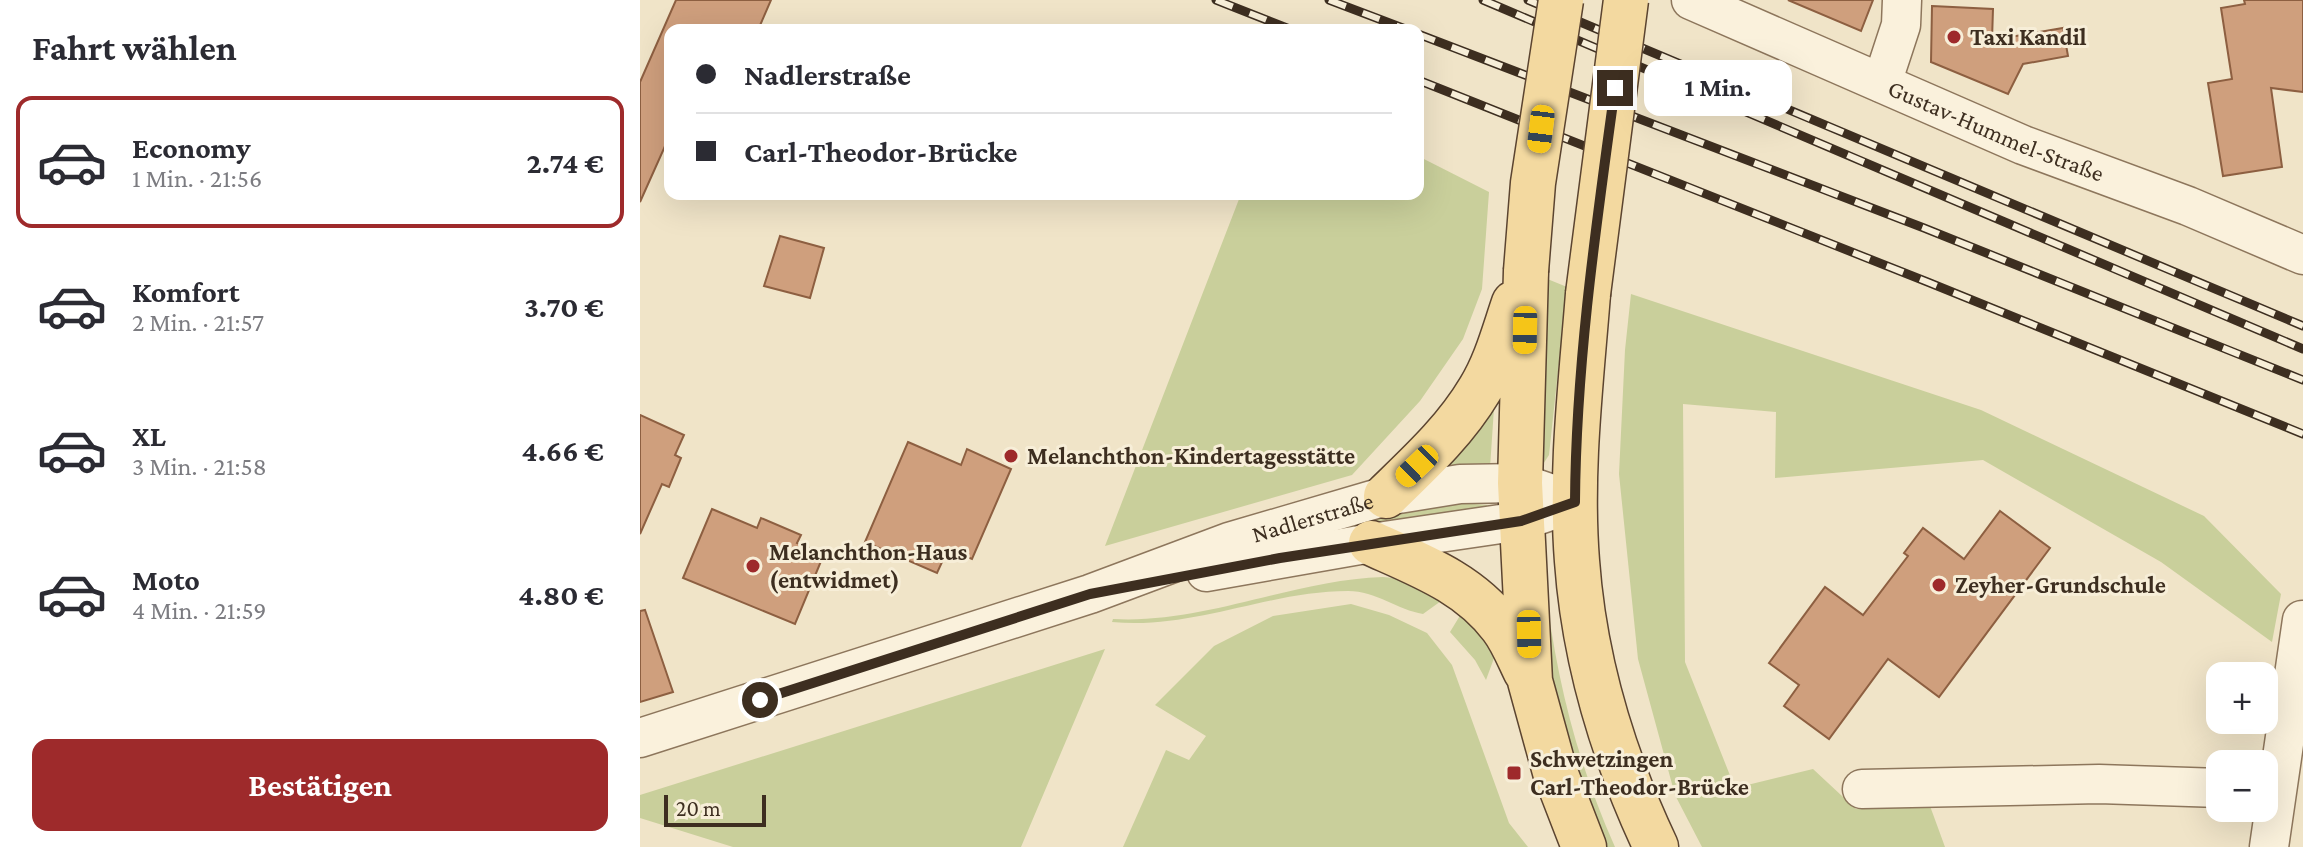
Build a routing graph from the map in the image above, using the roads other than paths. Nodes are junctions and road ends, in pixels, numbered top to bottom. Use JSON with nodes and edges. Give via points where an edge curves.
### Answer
{"nodes":[{"id":1,"x":1561,"y":0,"type":"edge"},
{"id":2,"x":1626,"y":0,"type":"edge"},
{"id":3,"x":1691,"y":0,"type":"edge"},
{"id":4,"x":1902,"y":0,"type":"edge"},
{"id":5,"x":1882,"y":83,"type":"junction"},
{"id":6,"x":2303,"y":255,"type":"edge"},
{"id":7,"x":1526,"y":271,"type":"junction"},
{"id":8,"x":1386,"y":496,"type":"junction"},
{"id":9,"x":1521,"y":502,"type":"junction"},
{"id":10,"x":1575,"y":502,"type":"junction"},
{"id":11,"x":1371,"y":543,"type":"junction"},
{"id":12,"x":1090,"y":594,"type":"junction"},
{"id":13,"x":2302,"y":620,"type":"edge"},
{"id":14,"x":1530,"y":681,"type":"junction"},
{"id":15,"x":640,"y":738,"type":"edge"},
{"id":16,"x":2277,"y":750,"type":"edge"},
{"id":17,"x":2206,"y":788,"type":"edge"},
{"id":18,"x":1862,"y":789,"type":"dead end"},
{"id":19,"x":2269,"y":822,"type":"edge"},
{"id":20,"x":1584,"y":847,"type":"edge"},
{"id":21,"x":1656,"y":847,"type":"edge"},
{"id":22,"x":2269,"y":847,"type":"edge"}],
"edges":[{"from":1,"to":7,"type":"main road","bridge":true,"via":[[1535,168]]},
{"from":2,"to":10,"type":"main road","bridge":true,"via":[[1588,294]]},
{"from":3,"to":5,"type":"street","name":"Gustav-Hummel-Straße"},
{"from":4,"to":5,"type":"street","via":[[1901,25]]},
{"from":5,"to":6,"type":"street","name":"Gustav-Hummel-Straße","via":[[2023,145]]},
{"from":7,"to":8,"type":"main road","via":[[1481,388],[1459,421]]},
{"from":7,"to":9,"type":"main road"},
{"from":8,"to":9,"type":"street","name":"Nadlerstraße","via":[[1460,484]]},
{"from":8,"to":12,"type":"street","name":"Nadlerstraße","via":[[1229,542]]},
{"from":9,"to":10,"type":"street","name":"Nadlerstraße"},
{"from":9,"to":11,"type":"street","name":"Nadlerstraße"},
{"from":9,"to":14,"type":"main road"},
{"from":10,"to":21,"type":"main road","via":[[1578,572],[1595,674],[1620,761]]},
{"from":11,"to":12,"type":"street","name":"Nadlerstraße"},
{"from":11,"to":14,"type":"main road","via":[[1434,571],[1486,607],[1505,630]]},
{"from":12,"to":15,"type":"street","name":"Nadlerstraße"},
{"from":13,"to":16,"type":"street"},
{"from":14,"to":20,"type":"main road","via":[[1555,772]]},
{"from":17,"to":18,"type":"street"},
{"from":19,"to":22,"type":"street"}]}
